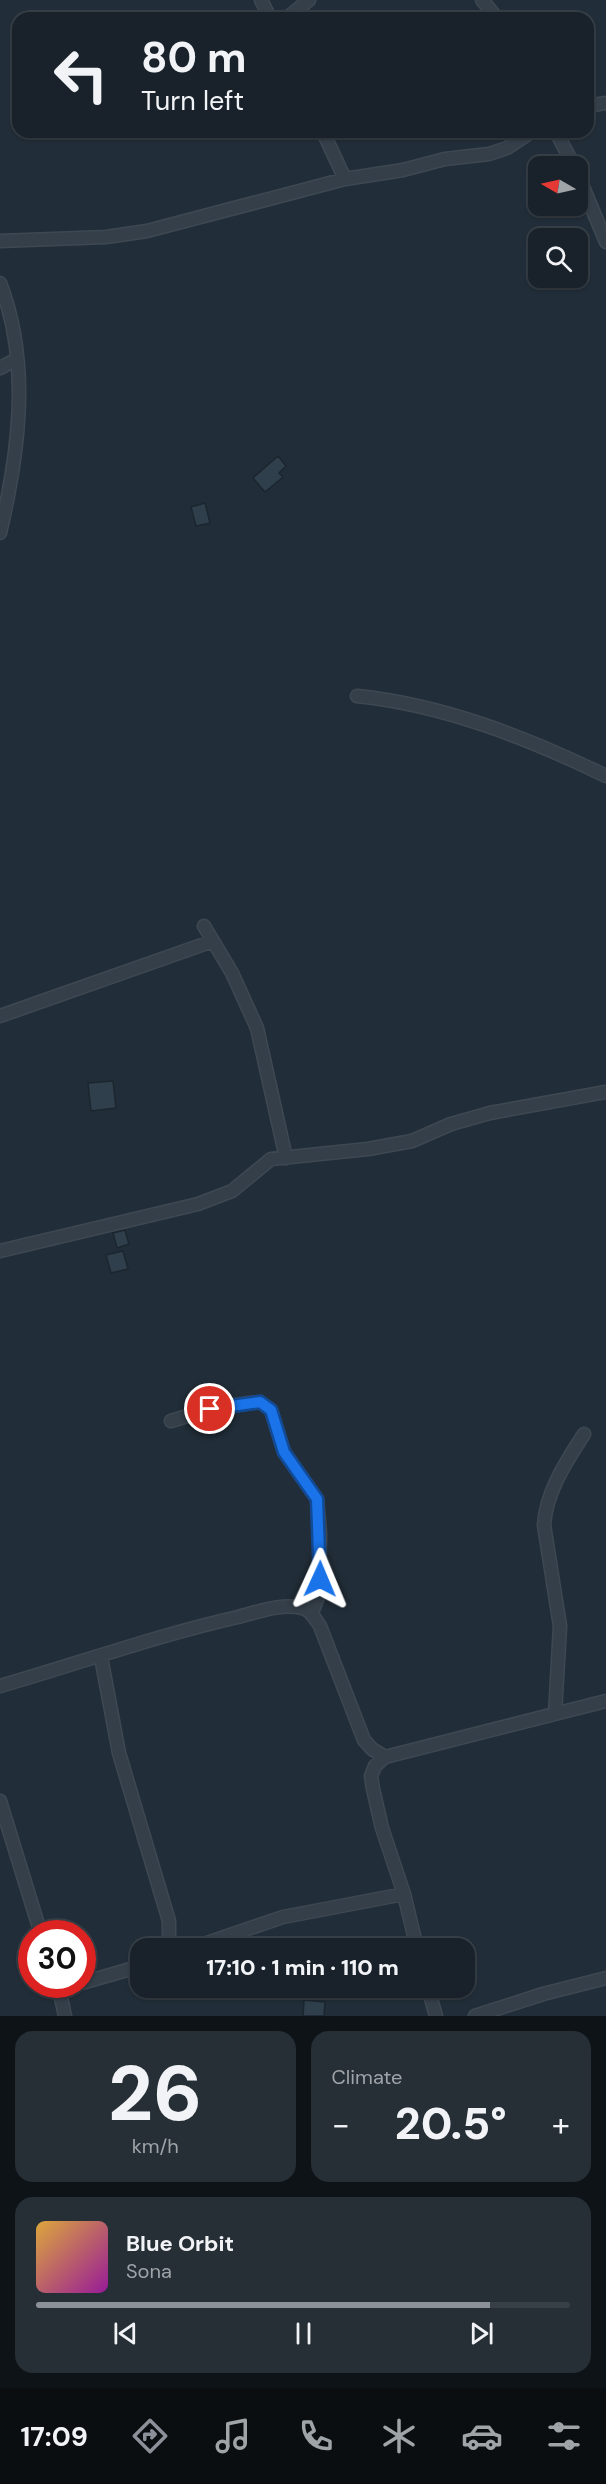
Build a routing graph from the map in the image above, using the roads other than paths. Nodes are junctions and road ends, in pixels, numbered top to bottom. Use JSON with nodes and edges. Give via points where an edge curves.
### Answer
{"nodes":[{"id":1,"x":309,"y":0,"type":"edge"},
{"id":2,"x":482,"y":0,"type":"edge"},
{"id":3,"x":294,"y":12,"type":"edge"},
{"id":4,"x":492,"y":12,"type":"edge"},
{"id":5,"x":326,"y":138,"type":"edge"},
{"id":6,"x":522,"y":138,"type":"edge"},
{"id":7,"x":559,"y":138,"type":"edge"},
{"id":8,"x":569,"y":156,"type":"edge"},
{"id":9,"x":345,"y":179,"type":"junction"},
{"id":10,"x":588,"y":200,"type":"edge"},
{"id":11,"x":0,"y":241,"type":"edge"},
{"id":12,"x":606,"y":242,"type":"edge"},
{"id":13,"x":0,"y":283,"type":"edge"},
{"id":14,"x":17,"y":359,"type":"junction"},
{"id":15,"x":0,"y":368,"type":"edge"},
{"id":16,"x":0,"y":533,"type":"edge"},
{"id":17,"x":357,"y":696,"type":"dead end"},
{"id":18,"x":606,"y":776,"type":"edge"},
{"id":19,"x":204,"y":926,"type":"dead end"},
{"id":20,"x":213,"y":941,"type":"junction"},
{"id":21,"x":0,"y":1016,"type":"edge"},
{"id":22,"x":606,"y":1092,"type":"edge"},
{"id":23,"x":286,"y":1158,"type":"junction"},
{"id":24,"x":0,"y":1251,"type":"edge"},
{"id":25,"x":171,"y":1421,"type":"dead end"},
{"id":26,"x":584,"y":1434,"type":"dead end"},
{"id":27,"x":312,"y":1613,"type":"junction"},
{"id":28,"x":100,"y":1657,"type":"junction"},
{"id":29,"x":0,"y":1686,"type":"edge"},
{"id":30,"x":606,"y":1701,"type":"edge"},
{"id":31,"x":555,"y":1714,"type":"junction"},
{"id":32,"x":385,"y":1757,"type":"junction"},
{"id":33,"x":0,"y":1801,"type":"edge"},
{"id":34,"x":404,"y":1894,"type":"junction"},
{"id":35,"x":37,"y":1920,"type":"edge"},
{"id":36,"x":169,"y":1938,"type":"edge"},
{"id":37,"x":221,"y":1938,"type":"edge"},
{"id":38,"x":415,"y":1938,"type":"edge"},
{"id":39,"x":130,"y":1969,"type":"edge"},
{"id":40,"x":606,"y":1978,"type":"edge"},
{"id":41,"x":96,"y":1979,"type":"edge"},
{"id":42,"x":61,"y":1998,"type":"edge"},
{"id":43,"x":431,"y":1998,"type":"edge"},
{"id":44,"x":65,"y":2016,"type":"edge"},
{"id":45,"x":436,"y":2016,"type":"edge"},
{"id":46,"x":475,"y":2016,"type":"edge"}],
"edges":[{"from":1,"to":3,"type":"street"},
{"from":2,"to":4,"type":"street"},
{"from":5,"to":9,"type":"street"},
{"from":6,"to":9,"type":"street","via":[[489,154]]},
{"from":7,"to":8,"type":"street"},
{"from":9,"to":11,"type":"street","via":[[147,231],[106,237]]},
{"from":10,"to":12,"type":"street"},
{"from":13,"to":14,"type":"street","via":[[13,327]]},
{"from":14,"to":15,"type":"street"},
{"from":14,"to":16,"type":"street","via":[[16,449]]},
{"from":17,"to":18,"type":"street","via":[[432,709],[489,727]]},
{"from":19,"to":20,"type":"street"},
{"from":20,"to":21,"type":"street"},
{"from":20,"to":23,"type":"street","via":[[257,1028]]},
{"from":22,"to":23,"type":"street","via":[[490,1113],[412,1141]]},
{"from":23,"to":24,"type":"street","via":[[271,1159],[232,1191],[198,1204]]},
{"from":25,"to":27,"type":"street","via":[[249,1402],[260,1402],[271,1410],[284,1452],[317,1499],[319,1594]]},
{"from":26,"to":31,"type":"street","via":[[565,1463],[545,1509],[544,1525],[560,1626]]},
{"from":27,"to":28,"type":"street","via":[[299,1607],[277,1608],[138,1642]]},
{"from":27,"to":32,"type":"street","via":[[364,1740]]},
{"from":28,"to":29,"type":"street"},
{"from":28,"to":36,"type":"street","via":[[119,1753],[169,1921]]},
{"from":30,"to":31,"type":"street"},
{"from":31,"to":32,"type":"street"},
{"from":32,"to":34,"type":"street","via":[[371,1776],[382,1828]]},
{"from":33,"to":35,"type":"street"},
{"from":34,"to":37,"type":"street","via":[[283,1917]]},
{"from":34,"to":38,"type":"street"},
{"from":39,"to":41,"type":"street"},
{"from":40,"to":46,"type":"street"},
{"from":42,"to":44,"type":"street"},
{"from":43,"to":45,"type":"street"}]}
